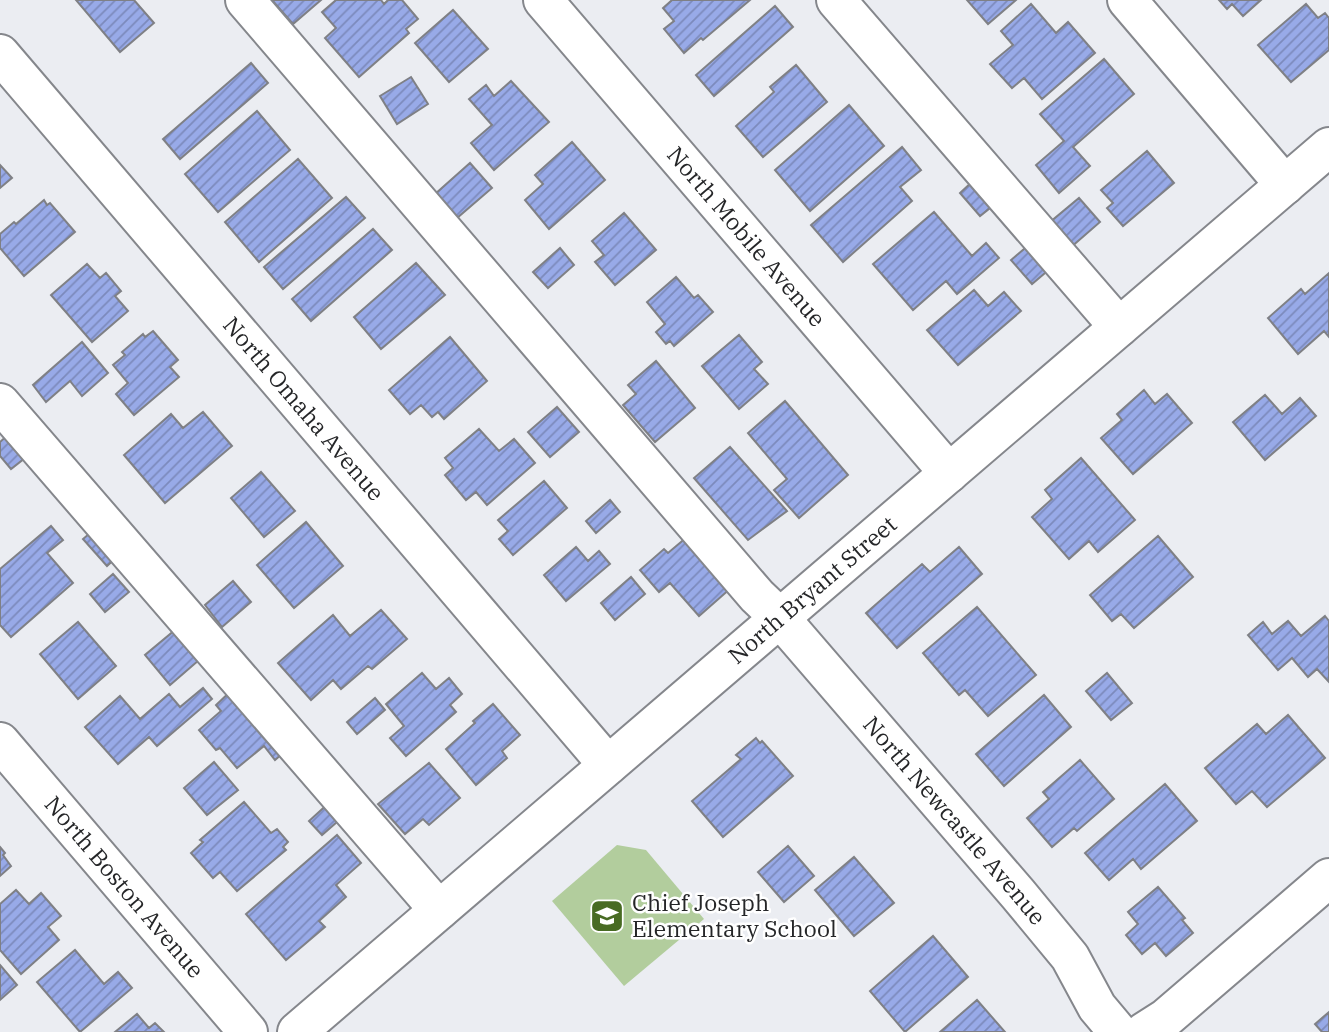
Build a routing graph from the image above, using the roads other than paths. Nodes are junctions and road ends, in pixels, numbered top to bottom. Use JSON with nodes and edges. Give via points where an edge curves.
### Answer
{"nodes":[{"id":1,"x":244,"y":0,"type":"edge"},
{"id":2,"x":543,"y":0,"type":"edge"},
{"id":3,"x":836,"y":0,"type":"edge"},
{"id":4,"x":1127,"y":0,"type":"edge"},
{"id":5,"x":0,"y":54,"type":"edge"},
{"id":6,"x":1329,"y":148,"type":"edge"},
{"id":7,"x":1286,"y":185,"type":"junction"},
{"id":8,"x":1119,"y":327,"type":"junction"},
{"id":9,"x":0,"y":403,"type":"edge"},
{"id":10,"x":949,"y":473,"type":"junction"},
{"id":11,"x":780,"y":618,"type":"junction"},
{"id":12,"x":0,"y":742,"type":"edge"},
{"id":13,"x":608,"y":765,"type":"junction"},
{"id":14,"x":1329,"y":878,"type":"edge"},
{"id":15,"x":439,"y":910,"type":"junction"},
{"id":16,"x":248,"y":1032,"type":"edge"},
{"id":17,"x":297,"y":1032,"type":"edge"},
{"id":18,"x":1118,"y":1032,"type":"edge"},
{"id":19,"x":1144,"y":1032,"type":"edge"}],
"edges":[{"from":1,"to":11,"type":"street","name":"North Newcastle Avenue"},
{"from":2,"to":10,"type":"street","name":"North Mobile Avenue"},
{"from":3,"to":8,"type":"street"},
{"from":4,"to":7,"type":"street"},
{"from":5,"to":13,"type":"street","name":"North Omaha Avenue"},
{"from":6,"to":7,"type":"street","name":"North Bryant Street"},
{"from":7,"to":8,"type":"street","name":"North Bryant Street"},
{"from":8,"to":10,"type":"street","name":"North Bryant Street"},
{"from":9,"to":15,"type":"street"},
{"from":10,"to":11,"type":"street","name":"North Bryant Street"},
{"from":11,"to":13,"type":"street","name":"North Bryant Street"},
{"from":11,"to":18,"type":"street","name":"North Newcastle Avenue","via":[[1053,936]]},
{"from":12,"to":16,"type":"street","name":"North Boston Avenue"},
{"from":13,"to":15,"type":"street","name":"North Bryant Street"},
{"from":14,"to":19,"type":"street"},
{"from":15,"to":17,"type":"street","name":"North Bryant Street"}]}
